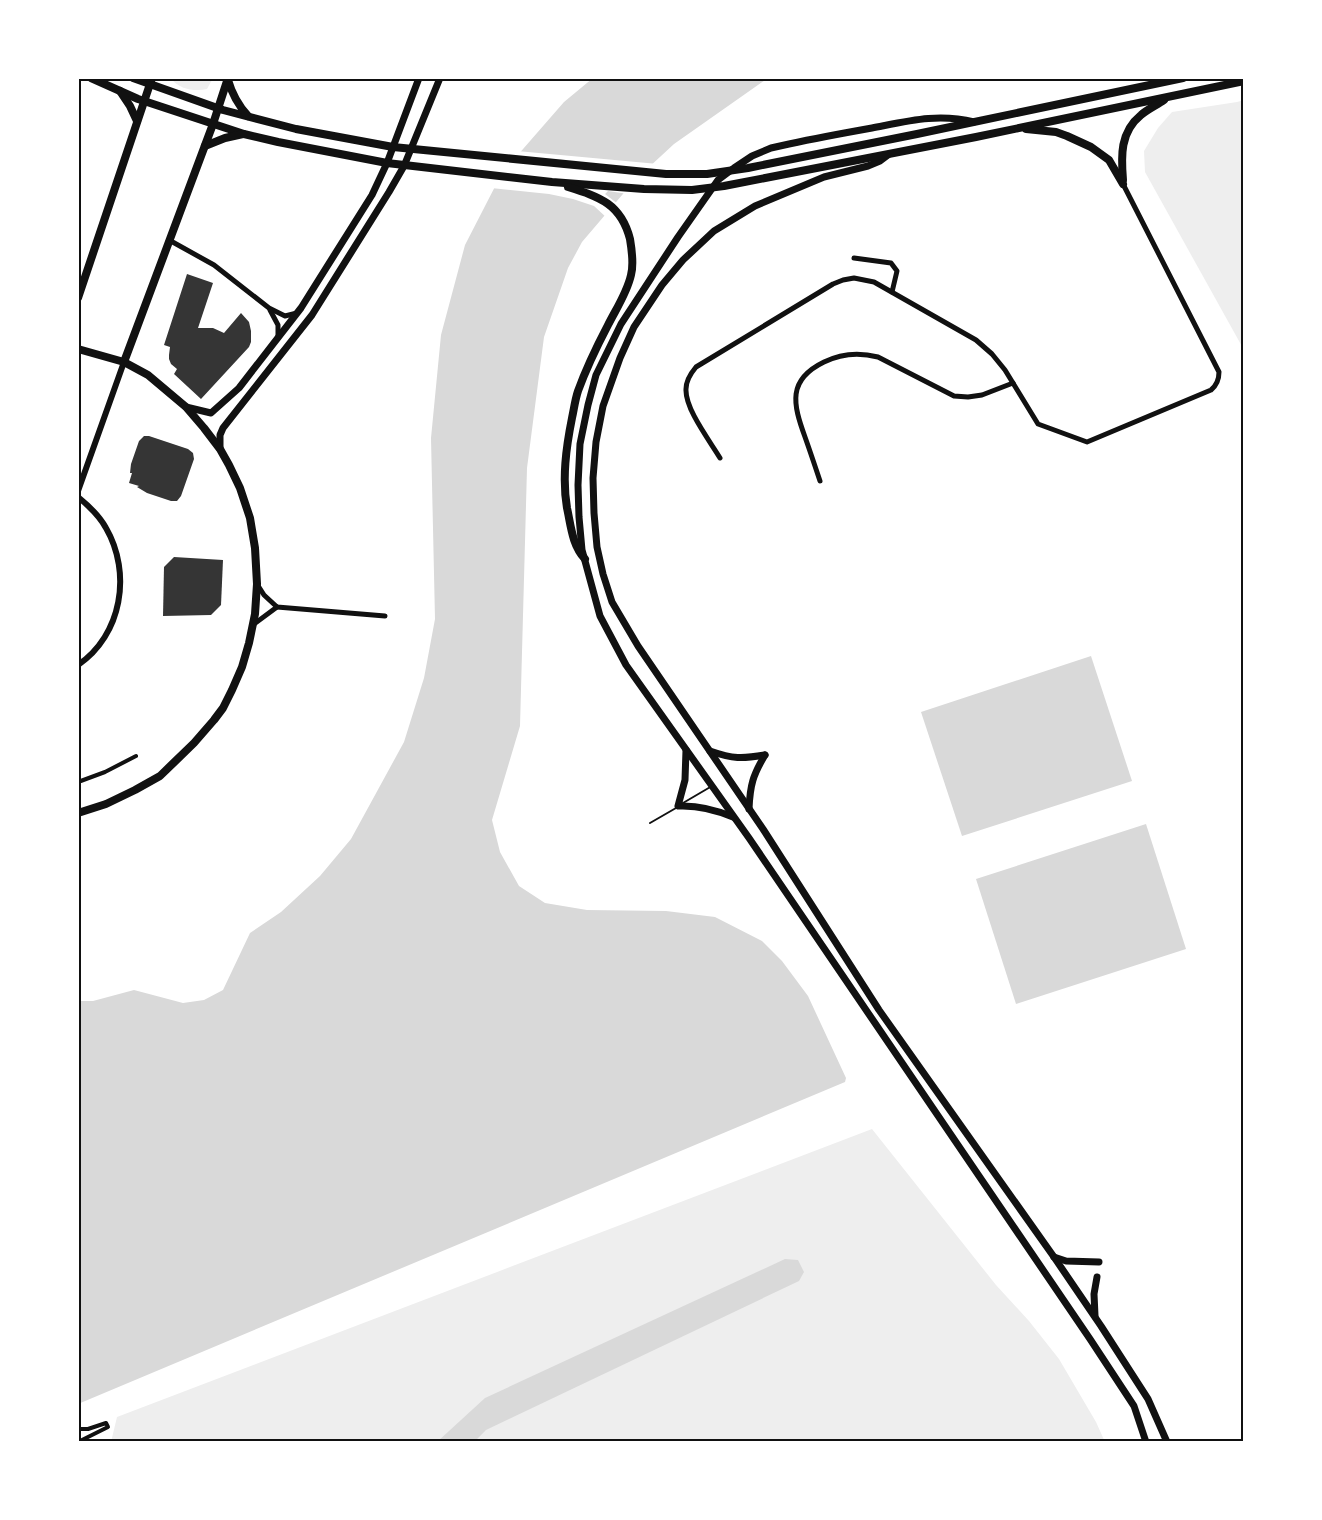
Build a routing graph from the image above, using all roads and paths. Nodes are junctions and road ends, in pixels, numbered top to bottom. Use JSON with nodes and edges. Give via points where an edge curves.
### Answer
{"nodes":[{"id":1,"x":91,"y":78,"type":"edge"},
{"id":2,"x":133,"y":78,"type":"edge"},
{"id":3,"x":228,"y":78,"type":"edge"},
{"id":4,"x":419,"y":78,"type":"edge"},
{"id":5,"x":440,"y":78,"type":"edge"},
{"id":6,"x":1183,"y":78,"type":"edge"},
{"id":7,"x":1244,"y":81,"type":"edge"},
{"id":8,"x":151,"y":82,"type":"edge"},
{"id":9,"x":120,"y":91,"type":"junction"},
{"id":10,"x":1168,"y":97,"type":"junction"},
{"id":11,"x":144,"y":101,"type":"junction"},
{"id":12,"x":218,"y":109,"type":"junction"},
{"id":13,"x":249,"y":117,"type":"junction"},
{"id":14,"x":137,"y":121,"type":"junction"},
{"id":15,"x":974,"y":122,"type":"junction"},
{"id":16,"x":213,"y":124,"type":"junction"},
{"id":17,"x":1016,"y":128,"type":"junction"},
{"id":18,"x":243,"y":134,"type":"junction"},
{"id":19,"x":205,"y":146,"type":"junction"},
{"id":20,"x":393,"y":147,"type":"junction"},
{"id":21,"x":410,"y":150,"type":"junction"},
{"id":22,"x":890,"y":153,"type":"junction"},
{"id":23,"x":387,"y":164,"type":"junction"},
{"id":24,"x":404,"y":166,"type":"junction"},
{"id":25,"x":552,"y":182,"type":"junction"},
{"id":26,"x":1123,"y":184,"type":"junction"},
{"id":27,"x":169,"y":240,"type":"junction"},
{"id":28,"x":854,"y":258,"type":"dead end"},
{"id":29,"x":892,"y":292,"type":"junction"},
{"id":30,"x":78,"y":298,"type":"edge"},
{"id":31,"x":269,"y":308,"type":"junction"},
{"id":32,"x":297,"y":313,"type":"junction"},
{"id":33,"x":278,"y":338,"type":"junction"},
{"id":34,"x":78,"y":349,"type":"edge"},
{"id":35,"x":124,"y":362,"type":"junction"},
{"id":36,"x":1013,"y":382,"type":"junction"},
{"id":37,"x":186,"y":407,"type":"junction"},
{"id":38,"x":220,"y":449,"type":"junction"},
{"id":39,"x":720,"y":458,"type":"dead end"},
{"id":40,"x":820,"y":481,"type":"dead end"},
{"id":41,"x":78,"y":491,"type":"edge"},
{"id":42,"x":78,"y":497,"type":"edge"},
{"id":43,"x":585,"y":559,"type":"junction"},
{"id":44,"x":257,"y":584,"type":"junction"},
{"id":45,"x":277,"y":608,"type":"junction"},
{"id":46,"x":385,"y":616,"type":"dead end"},
{"id":47,"x":253,"y":625,"type":"junction"},
{"id":48,"x":78,"y":665,"type":"edge"},
{"id":49,"x":686,"y":749,"type":"junction"},
{"id":50,"x":710,"y":751,"type":"junction"},
{"id":51,"x":136,"y":756,"type":"dead end"},
{"id":52,"x":78,"y":782,"type":"edge"},
{"id":53,"x":712,"y":786,"type":"junction"},
{"id":54,"x":678,"y":806,"type":"junction"},
{"id":55,"x":749,"y":809,"type":"junction"},
{"id":56,"x":78,"y":813,"type":"edge"},
{"id":57,"x":735,"y":818,"type":"junction"},
{"id":58,"x":650,"y":823,"type":"dead end"},
{"id":59,"x":1054,"y":1257,"type":"junction"},
{"id":60,"x":1099,"y":1262,"type":"dead end"},
{"id":61,"x":1097,"y":1277,"type":"dead end"},
{"id":62,"x":1095,"y":1317,"type":"junction"},
{"id":63,"x":80,"y":1429,"type":"dead end"},
{"id":64,"x":78,"y":1442,"type":"edge"},
{"id":65,"x":1146,"y":1442,"type":"edge"},
{"id":66,"x":1167,"y":1442,"type":"edge"}],
"edges":[{"from":1,"to":9,"type":"main road"},
{"from":2,"to":8,"type":"main road"},
{"from":3,"to":12,"type":"main road"},
{"from":3,"to":13,"type":"main road","via":[[240,108]]},
{"from":4,"to":20,"type":"main road"},
{"from":5,"to":21,"type":"main road"},
{"from":6,"to":15,"type":"main road"},
{"from":7,"to":10,"type":"main road"},
{"from":8,"to":11,"type":"main road"},
{"from":8,"to":12,"type":"main road"},
{"from":9,"to":11,"type":"main road"},
{"from":9,"to":14,"type":"main road"},
{"from":10,"to":17,"type":"main road"},
{"from":10,"to":26,"type":"main road","via":[[1139,116],[1126,135],[1121,155]]},
{"from":11,"to":14,"type":"main road"},
{"from":11,"to":16,"type":"main road"},
{"from":12,"to":13,"type":"main road"},
{"from":12,"to":16,"type":"main road"},
{"from":13,"to":20,"type":"main road"},
{"from":14,"to":30,"type":"main road"},
{"from":15,"to":21,"type":"main road","via":[[707,174],[666,174]]},
{"from":15,"to":43,"type":"main road","via":[[939,117],[771,148],[718,180],[621,324],[596,375],[580,444],[579,517]]},
{"from":16,"to":18,"type":"main road"},
{"from":16,"to":19,"type":"main road"},
{"from":17,"to":22,"type":"main road"},
{"from":17,"to":26,"type":"main road","via":[[1056,132],[1091,147],[1109,160]]},
{"from":18,"to":19,"type":"main road"},
{"from":18,"to":23,"type":"main road"},
{"from":19,"to":27,"type":"main road"},
{"from":20,"to":21,"type":"main road"},
{"from":20,"to":23,"type":"main road"},
{"from":21,"to":24,"type":"main road"},
{"from":22,"to":25,"type":"main road","via":[[692,190]]},
{"from":22,"to":50,"type":"main road","via":[[868,166],[824,177],[755,206],[714,231],[662,285],[634,327],[603,406],[593,478],[597,548],[603,574],[612,602],[638,646]]},
{"from":23,"to":24,"type":"main road"},
{"from":23,"to":32,"type":"main road","via":[[372,195]]},
{"from":24,"to":25,"type":"main road"},
{"from":24,"to":38,"type":"main road","via":[[312,315],[223,428]]},
{"from":25,"to":43,"type":"main road","via":[[585,192],[617,211],[633,251],[632,274],[577,394],[566,449],[566,500],[577,551]]},
{"from":26,"to":36,"type":"street","via":[[1219,372],[1216,386],[1087,442],[1038,424]]},
{"from":27,"to":31,"type":"street","via":[[214,265]]},
{"from":27,"to":35,"type":"main road"},
{"from":28,"to":29,"type":"street","via":[[891,263],[897,271]]},
{"from":29,"to":36,"type":"street","via":[[976,340]]},
{"from":29,"to":39,"type":"street","via":[[864,279],[832,284],[696,367],[686,386],[686,397]]},
{"from":31,"to":32,"type":"street","via":[[285,316]]},
{"from":31,"to":33,"type":"street","via":[[278,325]]},
{"from":32,"to":33,"type":"main road"},
{"from":33,"to":37,"type":"main road","via":[[239,388],[211,413]]},
{"from":34,"to":35,"type":"main road"},
{"from":35,"to":37,"type":"main road","via":[[148,375]]},
{"from":35,"to":41,"type":"street"},
{"from":36,"to":40,"type":"street","via":[[982,395],[961,397],[866,354],[836,356],[822,363],[798,384],[795,398],[796,412]]},
{"from":37,"to":38,"type":"main road"},
{"from":38,"to":44,"type":"main road","via":[[250,518]]},
{"from":42,"to":48,"type":"street","via":[[92,509],[115,545],[121,587],[110,628]]},
{"from":43,"to":49,"type":"main road","via":[[600,616],[626,665]]},
{"from":44,"to":45,"type":"street"},
{"from":44,"to":47,"type":"main road"},
{"from":45,"to":46,"type":"street"},
{"from":45,"to":47,"type":"street"},
{"from":47,"to":56,"type":"main road","via":[[242,667],[223,708],[194,743],[160,776],[106,804]]},
{"from":49,"to":53,"type":"main road"},
{"from":49,"to":54,"type":"main road","via":[[685,780]]},
{"from":50,"to":55,"type":"main road"},
{"from":50,"to":55,"type":"main road","via":[[734,758],[765,755],[751,784]]},
{"from":51,"to":52,"type":"street"},
{"from":53,"to":54,"type":"lane"},
{"from":53,"to":57,"type":"main road"},
{"from":54,"to":57,"type":"main road","via":[[711,808]]},
{"from":54,"to":58,"type":"lane"},
{"from":55,"to":59,"type":"main road","via":[[879,1010]]},
{"from":57,"to":65,"type":"main road","via":[[1090,1339],[1134,1406]]},
{"from":59,"to":60,"type":"main road"},
{"from":59,"to":62,"type":"main road"},
{"from":61,"to":62,"type":"main road"},
{"from":62,"to":66,"type":"main road","via":[[1148,1399]]},
{"from":63,"to":64,"type":"street","via":[[106,1423],[108,1428]]}]}
